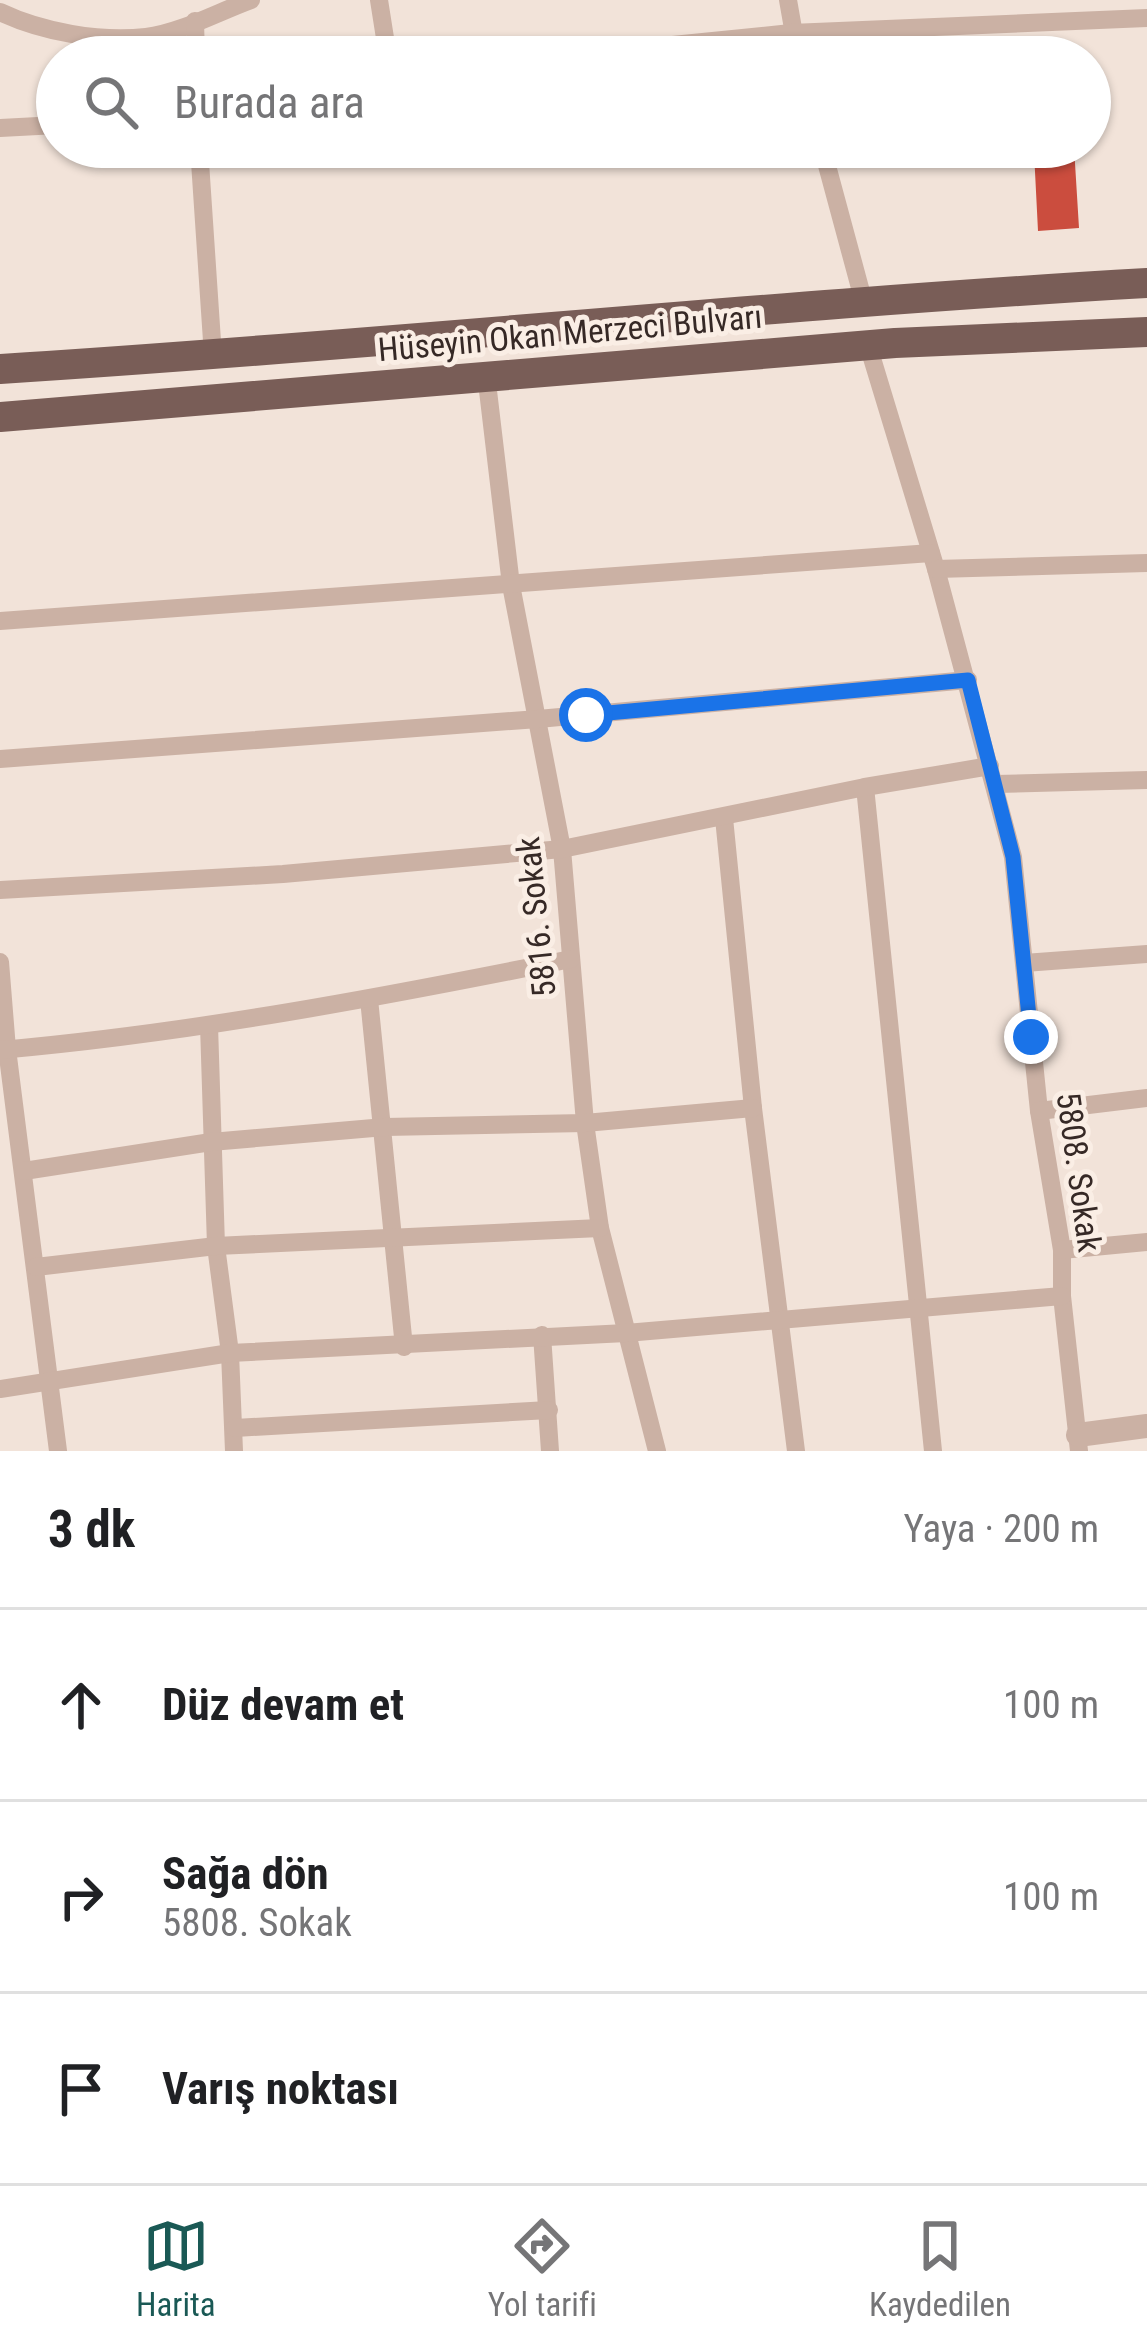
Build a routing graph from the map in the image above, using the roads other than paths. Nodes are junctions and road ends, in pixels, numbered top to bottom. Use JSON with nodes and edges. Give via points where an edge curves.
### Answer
{"nodes":[{"id":1,"x":251,"y":0,"type":"edge"},
{"id":2,"x":379,"y":0,"type":"edge"},
{"id":3,"x":788,"y":0,"type":"edge"},
{"id":4,"x":0,"y":12,"type":"edge"},
{"id":5,"x":1147,"y":19,"type":"edge"},
{"id":6,"x":195,"y":21,"type":"junction"},
{"id":7,"x":791,"y":32,"type":"junction"},
{"id":8,"x":87,"y":36,"type":"edge"},
{"id":9,"x":152,"y":36,"type":"edge"},
{"id":10,"x":195,"y":36,"type":"edge"},
{"id":11,"x":385,"y":36,"type":"edge"},
{"id":12,"x":753,"y":36,"type":"edge"},
{"id":13,"x":792,"y":36,"type":"edge"},
{"id":14,"x":36,"y":126,"type":"edge"},
{"id":15,"x":0,"y":128,"type":"edge"},
{"id":16,"x":200,"y":168,"type":"edge"},
{"id":17,"x":828,"y":168,"type":"edge"},
{"id":18,"x":1147,"y":283,"type":"edge"},
{"id":19,"x":863,"y":299,"type":"junction"},
{"id":20,"x":1147,"y":332,"type":"edge"},
{"id":21,"x":868,"y":345,"type":"junction"},
{"id":22,"x":213,"y":356,"type":"junction"},
{"id":23,"x":0,"y":369,"type":"edge"},
{"id":24,"x":486,"y":374,"type":"junction"},
{"id":25,"x":0,"y":417,"type":"edge"},
{"id":26,"x":934,"y":561,"type":"junction"},
{"id":27,"x":1147,"y":563,"type":"edge"},
{"id":28,"x":511,"y":585,"type":"junction"},
{"id":29,"x":0,"y":621,"type":"edge"},
{"id":30,"x":968,"y":680,"type":"junction"},
{"id":31,"x":538,"y":719,"type":"junction"},
{"id":32,"x":0,"y":759,"type":"edge"},
{"id":33,"x":993,"y":775,"type":"junction"},
{"id":34,"x":1147,"y":780,"type":"edge"},
{"id":35,"x":865,"y":787,"type":"junction"},
{"id":36,"x":724,"y":818,"type":"junction"},
{"id":37,"x":562,"y":849,"type":"junction"},
{"id":38,"x":0,"y":890,"type":"edge"},
{"id":39,"x":1147,"y":954,"type":"edge"},
{"id":40,"x":571,"y":959,"type":"junction"},
{"id":41,"x":0,"y":962,"type":"edge"},
{"id":42,"x":1024,"y":963,"type":"junction"},
{"id":43,"x":369,"y":999,"type":"junction"},
{"id":44,"x":209,"y":1025,"type":"junction"},
{"id":45,"x":3,"y":1049,"type":"edge"},
{"id":46,"x":1147,"y":1098,"type":"edge"},
{"id":47,"x":753,"y":1108,"type":"junction"},
{"id":48,"x":1039,"y":1111,"type":"junction"},
{"id":49,"x":585,"y":1123,"type":"junction"},
{"id":50,"x":385,"y":1127,"type":"junction"},
{"id":51,"x":211,"y":1142,"type":"junction"},
{"id":52,"x":24,"y":1171,"type":"junction"},
{"id":53,"x":600,"y":1228,"type":"junction"},
{"id":54,"x":394,"y":1237,"type":"junction"},
{"id":55,"x":1147,"y":1242,"type":"edge"},
{"id":56,"x":216,"y":1246,"type":"junction"},
{"id":57,"x":1062,"y":1250,"type":"junction"},
{"id":58,"x":37,"y":1268,"type":"junction"},
{"id":59,"x":1062,"y":1295,"type":"junction"},
{"id":60,"x":916,"y":1309,"type":"junction"},
{"id":61,"x":778,"y":1319,"type":"junction"},
{"id":62,"x":626,"y":1334,"type":"junction"},
{"id":63,"x":542,"y":1335,"type":"junction"},
{"id":64,"x":404,"y":1347,"type":"junction"},
{"id":65,"x":230,"y":1353,"type":"junction"},
{"id":66,"x":49,"y":1379,"type":"junction"},
{"id":67,"x":0,"y":1389,"type":"edge"},
{"id":68,"x":549,"y":1410,"type":"junction"},
{"id":69,"x":1147,"y":1426,"type":"edge"},
{"id":70,"x":235,"y":1428,"type":"junction"},
{"id":71,"x":1079,"y":1443,"type":"edge"},
{"id":72,"x":58,"y":1451,"type":"edge"},
{"id":73,"x":233,"y":1451,"type":"edge"},
{"id":74,"x":550,"y":1451,"type":"edge"},
{"id":75,"x":657,"y":1451,"type":"edge"},
{"id":76,"x":796,"y":1451,"type":"edge"},
{"id":77,"x":932,"y":1451,"type":"edge"}],
"edges":[{"from":1,"to":6,"type":"street"},
{"from":2,"to":11,"type":"street"},
{"from":3,"to":7,"type":"street"},
{"from":4,"to":8,"type":"street"},
{"from":5,"to":7,"type":"street"},
{"from":6,"to":9,"type":"street"},
{"from":6,"to":10,"type":"street"},
{"from":7,"to":12,"type":"street"},
{"from":7,"to":13,"type":"street"},
{"from":14,"to":15,"type":"street"},
{"from":16,"to":22,"type":"street"},
{"from":17,"to":19,"type":"street"},
{"from":18,"to":19,"type":"main road","name":"Hüseyin Okan Merzeci Bulvarı"},
{"from":19,"to":22,"type":"main road","name":"Hüseyin Okan Merzeci Bulvarı"},
{"from":20,"to":21,"type":"main road","name":"Hüseyin Okan Merzeci Bulvarı"},
{"from":21,"to":24,"type":"main road","name":"Hüseyin Okan Merzeci Bulvarı"},
{"from":21,"to":26,"type":"street","name":"5808. Sokak"},
{"from":22,"to":23,"type":"main road","name":"Hüseyin Okan Merzeci Bulvarı"},
{"from":24,"to":25,"type":"main road","name":"Hüseyin Okan Merzeci Bulvarı"},
{"from":24,"to":28,"type":"street","name":"5816. Sokak"},
{"from":26,"to":27,"type":"street"},
{"from":26,"to":28,"type":"street"},
{"from":26,"to":30,"type":"street","name":"5808. Sokak"},
{"from":28,"to":29,"type":"street"},
{"from":28,"to":31,"type":"street","name":"5816. Sokak"},
{"from":30,"to":31,"type":"street"},
{"from":30,"to":33,"type":"street","name":"5808. Sokak"},
{"from":31,"to":32,"type":"street"},
{"from":31,"to":37,"type":"street","name":"5816. Sokak"},
{"from":33,"to":34,"type":"street"},
{"from":33,"to":35,"type":"street"},
{"from":33,"to":42,"type":"street","name":"5808. Sokak","via":[[1013,857]]},
{"from":35,"to":36,"type":"street"},
{"from":35,"to":60,"type":"street"},
{"from":36,"to":37,"type":"street"},
{"from":36,"to":47,"type":"street"},
{"from":37,"to":38,"type":"street"},
{"from":37,"to":40,"type":"street","name":"5816. Sokak"},
{"from":39,"to":42,"type":"street"},
{"from":40,"to":43,"type":"street"},
{"from":40,"to":49,"type":"street","name":"5816. Sokak"},
{"from":41,"to":45,"type":"street"},
{"from":42,"to":48,"type":"street","name":"5808. Sokak"},
{"from":43,"to":44,"type":"street"},
{"from":43,"to":50,"type":"street"},
{"from":44,"to":45,"type":"street"},
{"from":44,"to":51,"type":"street"},
{"from":45,"to":52,"type":"street"},
{"from":46,"to":48,"type":"street"},
{"from":47,"to":49,"type":"street"},
{"from":47,"to":61,"type":"street"},
{"from":48,"to":57,"type":"street","name":"5808. Sokak"},
{"from":49,"to":50,"type":"street"},
{"from":49,"to":53,"type":"street","name":"5816. Sokak"},
{"from":50,"to":51,"type":"street"},
{"from":50,"to":54,"type":"street"},
{"from":51,"to":52,"type":"street"},
{"from":51,"to":56,"type":"street"},
{"from":52,"to":58,"type":"street"},
{"from":53,"to":54,"type":"street"},
{"from":53,"to":62,"type":"street","name":"5816. Sokak"},
{"from":54,"to":56,"type":"street"},
{"from":54,"to":64,"type":"street"},
{"from":55,"to":57,"type":"street"},
{"from":56,"to":58,"type":"street"},
{"from":56,"to":65,"type":"street"},
{"from":57,"to":59,"type":"street","name":"5808. Sokak"},
{"from":58,"to":66,"type":"street"},
{"from":59,"to":60,"type":"street"},
{"from":59,"to":71,"type":"street","name":"5808. Sokak"},
{"from":60,"to":61,"type":"street"},
{"from":60,"to":77,"type":"street"},
{"from":61,"to":62,"type":"street"},
{"from":61,"to":76,"type":"street"},
{"from":62,"to":63,"type":"street"},
{"from":62,"to":75,"type":"street","name":"5816. Sokak"},
{"from":63,"to":64,"type":"street"},
{"from":63,"to":68,"type":"street"},
{"from":64,"to":65,"type":"street"},
{"from":65,"to":66,"type":"street"},
{"from":65,"to":70,"type":"street"},
{"from":66,"to":67,"type":"street"},
{"from":66,"to":72,"type":"street"},
{"from":68,"to":70,"type":"street"},
{"from":68,"to":74,"type":"street"},
{"from":69,"to":71,"type":"street"},
{"from":70,"to":73,"type":"street"}]}
